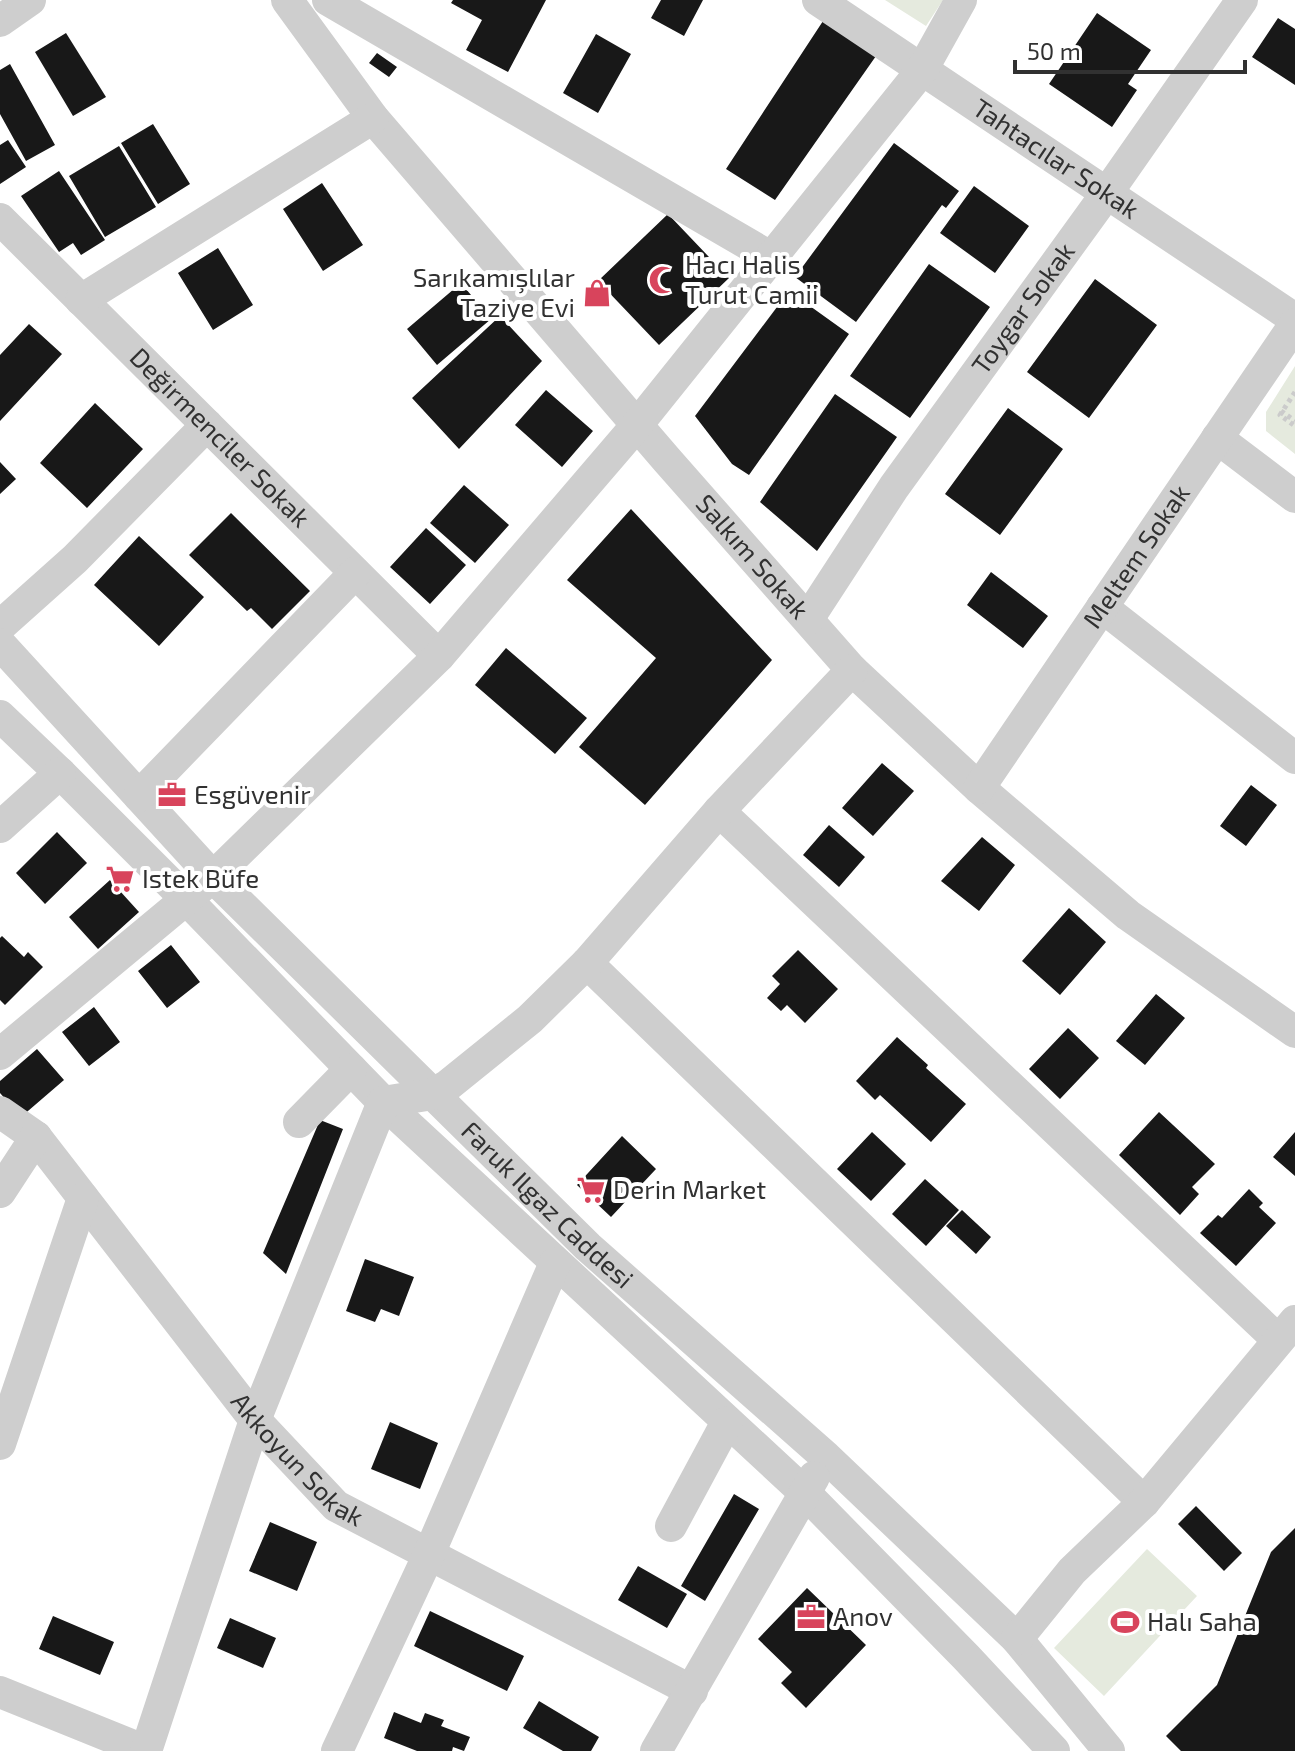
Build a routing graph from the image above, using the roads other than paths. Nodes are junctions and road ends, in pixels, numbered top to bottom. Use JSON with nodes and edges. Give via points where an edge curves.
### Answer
{"nodes":[{"id":1,"x":30,"y":0,"type":"edge"},
{"id":2,"x":287,"y":0,"type":"edge"},
{"id":3,"x":328,"y":0,"type":"edge"},
{"id":4,"x":818,"y":0,"type":"edge"},
{"id":5,"x":961,"y":0,"type":"edge"},
{"id":6,"x":1242,"y":0,"type":"edge"},
{"id":7,"x":0,"y":21,"type":"edge"},
{"id":8,"x":922,"y":70,"type":"junction"},
{"id":9,"x":373,"y":118,"type":"junction"},
{"id":10,"x":1107,"y":193,"type":"junction"},
{"id":11,"x":0,"y":219,"type":"edge"},
{"id":12,"x":772,"y":258,"type":"junction"},
{"id":13,"x":81,"y":300,"type":"junction"},
{"id":14,"x":1295,"y":321,"type":"edge"},
{"id":15,"x":207,"y":425,"type":"junction"},
{"id":16,"x":637,"y":425,"type":"junction"},
{"id":17,"x":1217,"y":438,"type":"junction"},
{"id":18,"x":1295,"y":497,"type":"edge"},
{"id":19,"x":355,"y":573,"type":"junction"},
{"id":20,"x":1102,"y":607,"type":"junction"},
{"id":21,"x":808,"y":619,"type":"junction"},
{"id":22,"x":0,"y":626,"type":"edge"},
{"id":23,"x":0,"y":644,"type":"edge"},
{"id":24,"x":439,"y":656,"type":"junction"},
{"id":25,"x":852,"y":670,"type":"junction"},
{"id":26,"x":0,"y":716,"type":"edge"},
{"id":27,"x":1295,"y":758,"type":"edge"},
{"id":28,"x":60,"y":773,"type":"junction"},
{"id":29,"x":979,"y":788,"type":"junction"},
{"id":30,"x":139,"y":796,"type":"junction"},
{"id":31,"x":719,"y":811,"type":"junction"},
{"id":32,"x":0,"y":827,"type":"edge"},
{"id":33,"x":213,"y":877,"type":"junction"},
{"id":34,"x":186,"y":899,"type":"junction"},
{"id":35,"x":587,"y":963,"type":"junction"},
{"id":36,"x":1295,"y":1032,"type":"edge"},
{"id":37,"x":0,"y":1054,"type":"edge"},
{"id":38,"x":351,"y":1069,"type":"junction"},
{"id":39,"x":433,"y":1094,"type":"junction"},
{"id":40,"x":383,"y":1102,"type":"junction"},
{"id":41,"x":0,"y":1112,"type":"edge"},
{"id":42,"x":299,"y":1122,"type":"dead end"},
{"id":43,"x":36,"y":1137,"type":"junction"},
{"id":44,"x":0,"y":1192,"type":"edge"},
{"id":45,"x":83,"y":1198,"type":"junction"},
{"id":46,"x":555,"y":1263,"type":"junction"},
{"id":47,"x":1286,"y":1331,"type":"edge"},
{"id":48,"x":255,"y":1420,"type":"junction"},
{"id":49,"x":727,"y":1422,"type":"junction"},
{"id":50,"x":0,"y":1444,"type":"edge"},
{"id":51,"x":826,"y":1457,"type":"junction"},
{"id":52,"x":805,"y":1493,"type":"junction"},
{"id":53,"x":1144,"y":1502,"type":"junction"},
{"id":54,"x":671,"y":1526,"type":"dead end"},
{"id":55,"x":429,"y":1554,"type":"junction"},
{"id":56,"x":1017,"y":1639,"type":"junction"},
{"id":57,"x":692,"y":1691,"type":"junction"},
{"id":58,"x":0,"y":1692,"type":"edge"},
{"id":59,"x":146,"y":1751,"type":"edge"},
{"id":60,"x":337,"y":1751,"type":"edge"},
{"id":61,"x":656,"y":1751,"type":"edge"},
{"id":62,"x":1054,"y":1751,"type":"edge"},
{"id":63,"x":1109,"y":1751,"type":"edge"}],
"edges":[{"from":1,"to":7,"type":"street"},
{"from":2,"to":9,"type":"street","name":"Salkım Sokak"},
{"from":3,"to":12,"type":"street"},
{"from":4,"to":8,"type":"street","name":"Tahtacılar Sokak"},
{"from":5,"to":8,"type":"street"},
{"from":6,"to":10,"type":"street","name":"Toygar Sokak"},
{"from":8,"to":10,"type":"street","name":"Tahtacılar Sokak"},
{"from":8,"to":12,"type":"street"},
{"from":9,"to":13,"type":"street"},
{"from":9,"to":16,"type":"street","name":"Salkım Sokak"},
{"from":10,"to":14,"type":"street","name":"Tahtacılar Sokak"},
{"from":10,"to":21,"type":"street","name":"Toygar Sokak","via":[[894,487]]},
{"from":11,"to":13,"type":"street","name":"Değirmenciler Sokak"},
{"from":12,"to":16,"type":"street"},
{"from":13,"to":15,"type":"street","name":"Değirmenciler Sokak"},
{"from":14,"to":17,"type":"street","name":"Meltem Sokak"},
{"from":15,"to":19,"type":"street","name":"Değirmenciler Sokak"},
{"from":15,"to":22,"type":"street","via":[[75,559]]},
{"from":16,"to":21,"type":"street","name":"Salkım Sokak"},
{"from":16,"to":24,"type":"street"},
{"from":17,"to":18,"type":"street"},
{"from":17,"to":20,"type":"street","name":"Meltem Sokak"},
{"from":19,"to":24,"type":"street","name":"Değirmenciler Sokak"},
{"from":19,"to":30,"type":"street"},
{"from":20,"to":27,"type":"street"},
{"from":20,"to":29,"type":"street","name":"Meltem Sokak"},
{"from":21,"to":25,"type":"street","name":"Salkım Sokak"},
{"from":23,"to":30,"type":"street","name":"Faruk Ilgaz Caddesi"},
{"from":24,"to":33,"type":"street"},
{"from":25,"to":29,"type":"street","name":"Salkım Sokak"},
{"from":25,"to":31,"type":"street"},
{"from":26,"to":28,"type":"street","name":"Faruk Ilgaz Caddesi"},
{"from":28,"to":32,"type":"street"},
{"from":28,"to":34,"type":"street","name":"Faruk Ilgaz Caddesi"},
{"from":29,"to":36,"type":"street","name":"Salkım Sokak","via":[[1128,915]]},
{"from":30,"to":33,"type":"street","name":"Faruk Ilgaz Caddesi"},
{"from":31,"to":35,"type":"street"},
{"from":31,"to":47,"type":"street"},
{"from":33,"to":34,"type":"street"},
{"from":33,"to":39,"type":"street","name":"Faruk Ilgaz Caddesi"},
{"from":34,"to":37,"type":"street"},
{"from":34,"to":38,"type":"street","name":"Faruk Ilgaz Caddesi"},
{"from":35,"to":39,"type":"street","via":[[530,1019]]},
{"from":35,"to":53,"type":"street"},
{"from":38,"to":40,"type":"street","name":"Faruk Ilgaz Caddesi"},
{"from":38,"to":42,"type":"street"},
{"from":39,"to":40,"type":"street"},
{"from":39,"to":51,"type":"street","name":"Faruk Ilgaz Caddesi","via":[[588,1247]]},
{"from":40,"to":46,"type":"street","name":"Faruk Ilgaz Caddesi"},
{"from":40,"to":48,"type":"street"},
{"from":41,"to":43,"type":"street","name":"Akkoyun Sokak"},
{"from":43,"to":44,"type":"street"},
{"from":43,"to":45,"type":"street","name":"Akkoyun Sokak"},
{"from":45,"to":48,"type":"street","name":"Akkoyun Sokak"},
{"from":45,"to":50,"type":"street"},
{"from":46,"to":49,"type":"street","name":"Faruk Ilgaz Caddesi"},
{"from":46,"to":55,"type":"street"},
{"from":47,"to":53,"type":"street"},
{"from":48,"to":55,"type":"street","name":"Akkoyun Sokak","via":[[336,1506]]},
{"from":48,"to":59,"type":"street"},
{"from":49,"to":52,"type":"street","name":"Faruk Ilgaz Caddesi"},
{"from":49,"to":54,"type":"street"},
{"from":51,"to":52,"type":"street"},
{"from":51,"to":56,"type":"street","name":"Faruk Ilgaz Caddesi"},
{"from":52,"to":57,"type":"street"},
{"from":52,"to":62,"type":"street","name":"Faruk Ilgaz Caddesi"},
{"from":53,"to":56,"type":"street","via":[[1072,1571]]},
{"from":55,"to":57,"type":"street","name":"Akkoyun Sokak"},
{"from":55,"to":60,"type":"street"},
{"from":56,"to":63,"type":"street","name":"Faruk Ilgaz Caddesi"},
{"from":57,"to":61,"type":"street"},
{"from":58,"to":59,"type":"street"}]}
